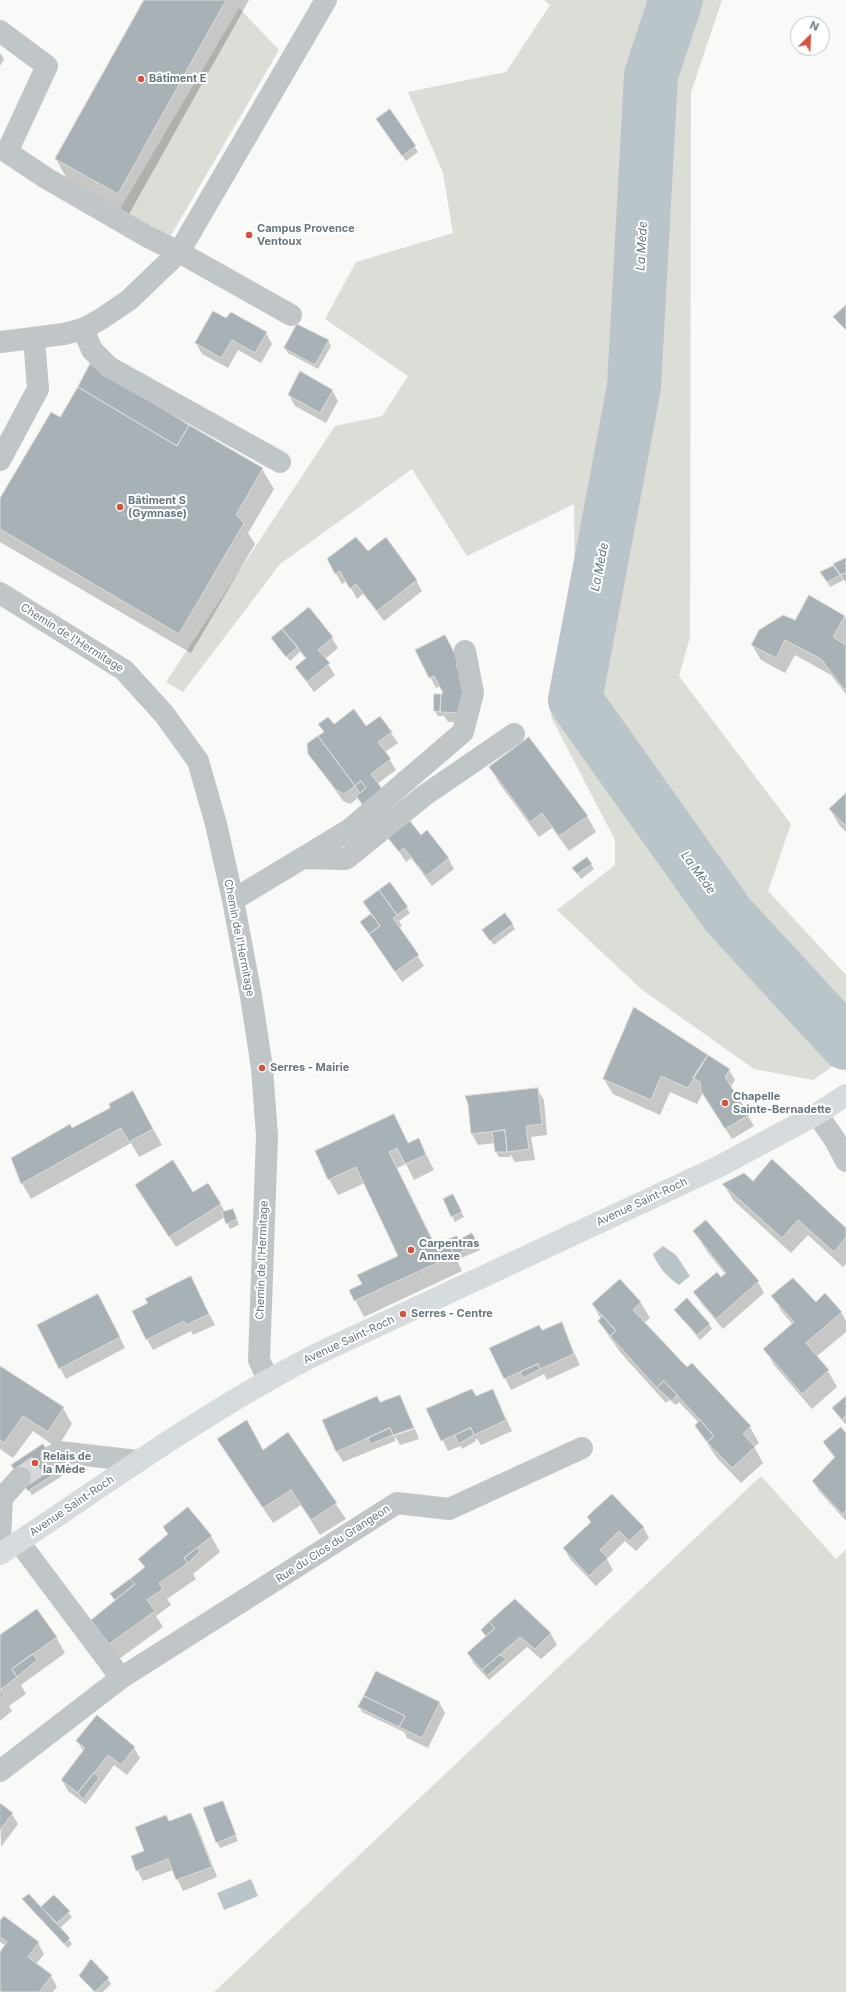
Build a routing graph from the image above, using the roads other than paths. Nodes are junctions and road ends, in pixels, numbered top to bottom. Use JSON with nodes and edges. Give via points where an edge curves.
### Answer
{"nodes":[{"id":1,"x":326,"y":0,"type":"edge"},
{"id":2,"x":0,"y":31,"type":"edge"},
{"id":3,"x":179,"y":252,"type":"junction"},
{"id":4,"x":291,"y":315,"type":"dead end"},
{"id":5,"x":83,"y":329,"type":"junction"},
{"id":6,"x":34,"y":338,"type":"junction"},
{"id":7,"x":0,"y":342,"type":"edge"},
{"id":8,"x":0,"y":460,"type":"edge"},
{"id":9,"x":280,"y":462,"type":"dead end"},
{"id":10,"x":0,"y":592,"type":"edge"},
{"id":11,"x":465,"y":651,"type":"dead end"},
{"id":12,"x":514,"y":734,"type":"dead end"},
{"id":13,"x":303,"y":858,"type":"junction"},
{"id":14,"x":232,"y":900,"type":"junction"},
{"id":15,"x":846,"y":1095,"type":"edge"},
{"id":16,"x":817,"y":1114,"type":"junction"},
{"id":17,"x":846,"y":1161,"type":"edge"},
{"id":18,"x":268,"y":1379,"type":"junction"},
{"id":19,"x":582,"y":1448,"type":"dead end"},
{"id":20,"x":51,"y":1457,"type":"tunnel mouth"},
{"id":21,"x":137,"y":1461,"type":"junction"},
{"id":22,"x":20,"y":1478,"type":"tunnel mouth"},
{"id":23,"x":9,"y":1541,"type":"edge"},
{"id":24,"x":0,"y":1554,"type":"edge"},
{"id":25,"x":121,"y":1678,"type":"junction"},
{"id":26,"x":0,"y":1771,"type":"edge"}],
"edges":[{"from":1,"to":3,"type":"street"},
{"from":2,"to":3,"type":"street","via":[[47,66],[8,152],[46,178]]},
{"from":3,"to":4,"type":"street"},
{"from":3,"to":5,"type":"street","via":[[130,300]]},
{"from":5,"to":6,"type":"street"},
{"from":5,"to":9,"type":"street","via":[[92,350],[109,367]]},
{"from":6,"to":7,"type":"street"},
{"from":6,"to":8,"type":"street","via":[[38,389]]},
{"from":10,"to":14,"type":"street","name":"Chemin de l'Hermitage","via":[[124,670],[164,714],[198,761],[216,824]]},
{"from":11,"to":13,"type":"street","via":[[473,693],[463,732],[349,830]]},
{"from":12,"to":13,"type":"street","via":[[425,795],[346,859]]},
{"from":13,"to":14,"type":"street"},
{"from":14,"to":18,"type":"street","name":"Chemin de l'Hermitage","via":[[262,1068],[267,1136],[259,1360]]},
{"from":15,"to":16,"type":"main road","name":"Avenue Saint-Roch"},
{"from":16,"to":17,"type":"street"},
{"from":16,"to":18,"type":"main road","name":"Avenue Saint-Roch","via":[[718,1167]]},
{"from":18,"to":21,"type":"main road","name":"Avenue Saint-Roch"},
{"from":19,"to":25,"type":"street","name":"Rue du Clos du Grangeon","via":[[449,1509],[397,1503]]},
{"from":20,"to":21,"type":"street","via":[[60,1452]]},
{"from":21,"to":23,"type":"main road","name":"Avenue Saint-Roch"},
{"from":22,"to":23,"type":"street","via":[[2,1498]]},
{"from":23,"to":24,"type":"main road","name":"Avenue Saint-Roch"},
{"from":23,"to":25,"type":"street"},
{"from":25,"to":26,"type":"street","name":"Rue du Clos du Grangeon"}]}
